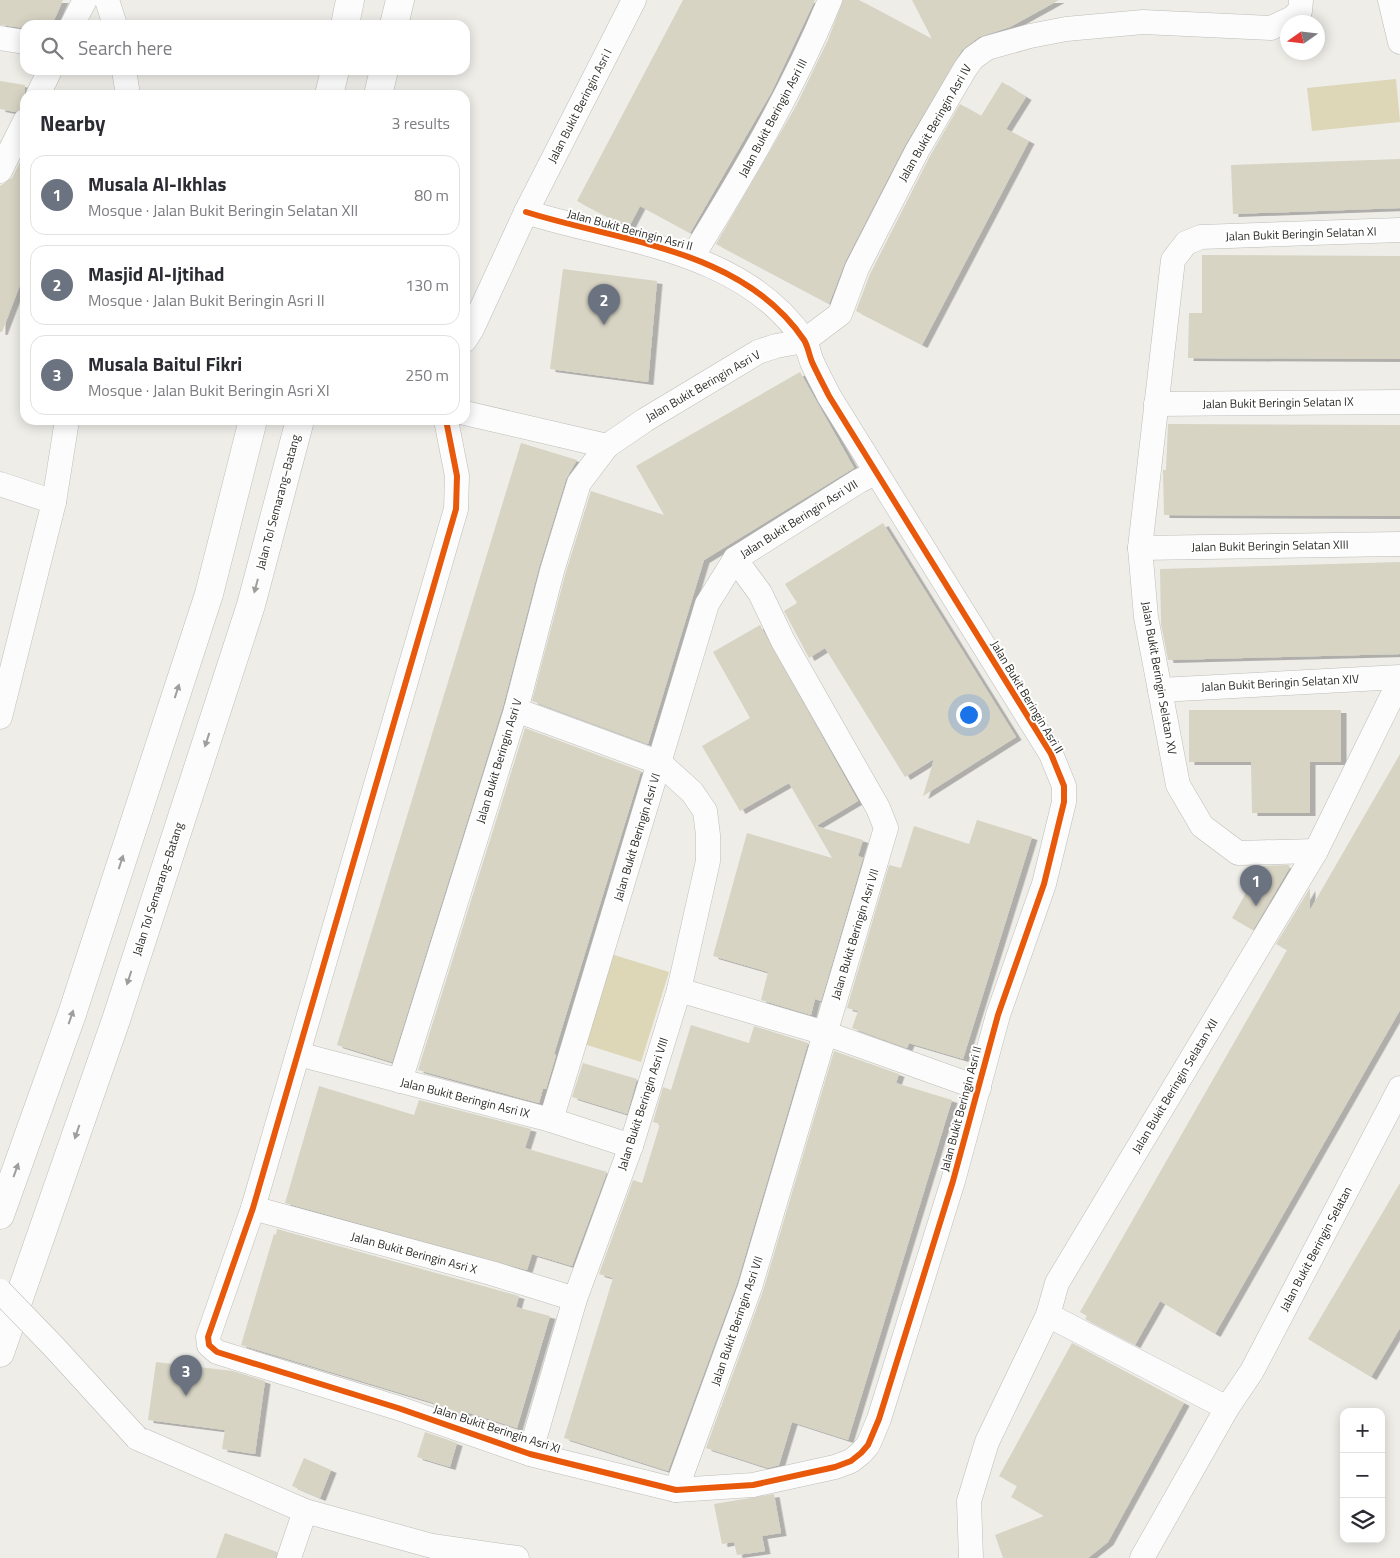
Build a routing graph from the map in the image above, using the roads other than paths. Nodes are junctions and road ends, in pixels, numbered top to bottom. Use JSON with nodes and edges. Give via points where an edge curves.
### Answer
{"nodes":[{"id":1,"x":85,"y":0,"type":"edge"},
{"id":2,"x":107,"y":0,"type":"edge"},
{"id":3,"x":350,"y":0,"type":"edge"},
{"id":4,"x":400,"y":0,"type":"edge"},
{"id":5,"x":634,"y":0,"type":"edge"},
{"id":6,"x":830,"y":0,"type":"edge"},
{"id":7,"x":1301,"y":0,"type":"edge"},
{"id":8,"x":1390,"y":0,"type":"edge"},
{"id":9,"x":75,"y":20,"type":"edge"},
{"id":10,"x":113,"y":20,"type":"edge"},
{"id":11,"x":346,"y":20,"type":"edge"},
{"id":12,"x":395,"y":20,"type":"edge"},
{"id":13,"x":0,"y":38,"type":"edge"},
{"id":14,"x":20,"y":41,"type":"edge"},
{"id":15,"x":1400,"y":42,"type":"edge"},
{"id":16,"x":48,"y":75,"type":"edge"},
{"id":17,"x":125,"y":75,"type":"edge"},
{"id":18,"x":334,"y":75,"type":"edge"},
{"id":19,"x":383,"y":75,"type":"edge"},
{"id":20,"x":40,"y":90,"type":"edge"},
{"id":21,"x":127,"y":90,"type":"edge"},
{"id":22,"x":330,"y":90,"type":"edge"},
{"id":23,"x":379,"y":90,"type":"edge"},
{"id":24,"x":20,"y":131,"type":"edge"},
{"id":25,"x":0,"y":171,"type":"edge"},
{"id":26,"x":526,"y":212,"type":"junction"},
{"id":27,"x":1400,"y":230,"type":"edge"},
{"id":28,"x":1201,"y":237,"type":"joint"},
{"id":29,"x":692,"y":258,"type":"junction"},
{"id":30,"x":470,"y":332,"type":"edge"},
{"id":31,"x":804,"y":341,"type":"junction"},
{"id":32,"x":1400,"y":402,"type":"edge"},
{"id":33,"x":1156,"y":404,"type":"junction"},
{"id":34,"x":470,"y":414,"type":"edge"},
{"id":35,"x":66,"y":425,"type":"edge"},
{"id":36,"x":252,"y":425,"type":"edge"},
{"id":37,"x":299,"y":425,"type":"edge"},
{"id":38,"x":447,"y":425,"type":"edge"},
{"id":39,"x":607,"y":446,"type":"junction"},
{"id":40,"x":875,"y":473,"type":"junction"},
{"id":41,"x":0,"y":484,"type":"edge"},
{"id":42,"x":54,"y":502,"type":"junction"},
{"id":43,"x":1400,"y":544,"type":"edge"},
{"id":44,"x":1140,"y":548,"type":"junction"},
{"id":45,"x":735,"y":559,"type":"junction"},
{"id":46,"x":1400,"y":678,"type":"edge"},
{"id":47,"x":1160,"y":690,"type":"junction"},
{"id":48,"x":516,"y":710,"type":"junction"},
{"id":49,"x":0,"y":718,"type":"edge"},
{"id":50,"x":660,"y":763,"type":"junction"},
{"id":51,"x":1316,"y":851,"type":"junction"},
{"id":52,"x":679,"y":990,"type":"junction"},
{"id":53,"x":825,"y":1032,"type":"junction"},
{"id":54,"x":298,"y":1054,"type":"junction"},
{"id":55,"x":400,"y":1081,"type":"junction"},
{"id":56,"x":979,"y":1088,"type":"junction"},
{"id":57,"x":1400,"y":1088,"type":"edge"},
{"id":58,"x":551,"y":1120,"type":"junction"},
{"id":59,"x":631,"y":1146,"type":"junction"},
{"id":60,"x":253,"y":1208,"type":"junction"},
{"id":61,"x":0,"y":1216,"type":"edge"},
{"id":62,"x":0,"y":1291,"type":"edge"},
{"id":63,"x":575,"y":1299,"type":"junction"},
{"id":64,"x":1048,"y":1315,"type":"junction"},
{"id":65,"x":0,"y":1353,"type":"edge"},
{"id":66,"x":1227,"y":1408,"type":"junction"},
{"id":67,"x":530,"y":1454,"type":"junction"},
{"id":68,"x":835,"y":1467,"type":"joint"},
{"id":69,"x":676,"y":1490,"type":"junction"},
{"id":70,"x":305,"y":1511,"type":"junction"},
{"id":71,"x":289,"y":1558,"type":"edge"},
{"id":72,"x":517,"y":1558,"type":"edge"},
{"id":73,"x":972,"y":1558,"type":"edge"},
{"id":74,"x":1142,"y":1558,"type":"edge"}],
"edges":[{"from":1,"to":9,"type":"street"},
{"from":2,"to":10,"type":"street"},
{"from":3,"to":11,"type":"highway"},
{"from":4,"to":12,"type":"highway"},
{"from":5,"to":26,"type":"street","name":"Jalan Bukit Beringin Asri I"},
{"from":6,"to":29,"type":"street","name":"Jalan Bukit Beringin Asri III","via":[[813,42],[758,149]]},
{"from":7,"to":31,"type":"street","name":"Jalan Bukit Beringin Asri IV","via":[[1300,11],[1296,15],[1271,28],[1143,22],[1057,31],[987,48],[965,69],[917,151],[857,268],[840,314]]},
{"from":8,"to":15,"type":"street"},
{"from":13,"to":14,"type":"street"},
{"from":16,"to":20,"type":"street"},
{"from":17,"to":21,"type":"street"},
{"from":18,"to":22,"type":"highway"},
{"from":19,"to":23,"type":"highway"},
{"from":24,"to":25,"type":"street"},
{"from":26,"to":29,"type":"street","name":"Jalan Bukit Beringin Asri II"},
{"from":26,"to":30,"type":"street","name":"Jalan Bukit Beringin Asri I"},
{"from":27,"to":28,"type":"street","name":"Jalan Bukit Beringin Selatan XI"},
{"from":28,"to":33,"type":"street","name":"Jalan Bukit Beringin Selatan XV","via":[[1186,243],[1173,260]]},
{"from":29,"to":31,"type":"street","name":"Jalan Bukit Beringin Asri II","via":[[724,271],[761,295]]},
{"from":31,"to":39,"type":"street","name":"Jalan Bukit Beringin Asri V","via":[[758,352]]},
{"from":31,"to":40,"type":"street","name":"Jalan Bukit Beringin Asri II","via":[[829,396]]},
{"from":32,"to":33,"type":"street","name":"Jalan Bukit Beringin Selatan IX"},
{"from":33,"to":44,"type":"street","name":"Jalan Bukit Beringin Selatan XV"},
{"from":34,"to":39,"type":"street"},
{"from":35,"to":42,"type":"street"},
{"from":61,"to":36,"type":"highway","one_way":true,"via":[[72,1014],[208,594]]},
{"from":37,"to":65,"type":"highway","name":"Jalan Tol Semarang–Batang","one_way":true,"via":[[248,615],[116,1020]]},
{"from":38,"to":54,"type":"street","via":[[457,476],[456,509]]},
{"from":39,"to":48,"type":"street","name":"Jalan Bukit Beringin Asri V","via":[[580,483],[552,571]]},
{"from":40,"to":45,"type":"street","name":"Jalan Bukit Beringin Asri VII"},
{"from":40,"to":56,"type":"street","name":"Jalan Bukit Beringin Asri II","via":[[1051,754],[1064,786],[1064,802],[1044,884],[998,1015]]},
{"from":41,"to":42,"type":"street"},
{"from":42,"to":49,"type":"street"},
{"from":43,"to":44,"type":"street","name":"Jalan Bukit Beringin Selatan XIII"},
{"from":44,"to":47,"type":"street","name":"Jalan Bukit Beringin Selatan XV","via":[[1146,617]]},
{"from":45,"to":50,"type":"street","name":"Jalan Bukit Beringin Asri VI","via":[[707,604]]},
{"from":45,"to":53,"type":"street","name":"Jalan Bukit Beringin Asri VII","via":[[760,593],[886,828]]},
{"from":46,"to":47,"type":"street","name":"Jalan Bukit Beringin Selatan XIV"},
{"from":46,"to":51,"type":"street","name":"Jalan Bukit Beringin Selatan XII"},
{"from":47,"to":51,"type":"street","name":"Jalan Bukit Beringin Selatan XV","via":[[1178,785],[1202,826],[1238,853]]},
{"from":48,"to":50,"type":"street"},
{"from":48,"to":55,"type":"street","name":"Jalan Bukit Beringin Asri V"},
{"from":50,"to":52,"type":"street","name":"Jalan Bukit Beringin Asri VIII","via":[[692,792],[705,811],[708,835],[708,861]]},
{"from":50,"to":58,"type":"street","name":"Jalan Bukit Beringin Asri VI"},
{"from":51,"to":64,"type":"street","name":"Jalan Bukit Beringin Selatan XII","via":[[1057,1284]]},
{"from":52,"to":53,"type":"street"},
{"from":52,"to":59,"type":"street","name":"Jalan Bukit Beringin Asri VIII"},
{"from":53,"to":56,"type":"street"},
{"from":53,"to":69,"type":"street","name":"Jalan Bukit Beringin Asri VII","via":[[750,1287]]},
{"from":54,"to":55,"type":"street","name":"Jalan Bukit Beringin Asri IX"},
{"from":54,"to":60,"type":"street"},
{"from":55,"to":58,"type":"street","name":"Jalan Bukit Beringin Asri IX"},
{"from":56,"to":68,"type":"street","name":"Jalan Bukit Beringin Asri II","via":[[878,1419],[862,1453]]},
{"from":57,"to":66,"type":"street","name":"Jalan Bukit Beringin Selatan","via":[[1252,1371]]},
{"from":58,"to":59,"type":"street","name":"Jalan Bukit Beringin Asri IX"},
{"from":59,"to":63,"type":"street","name":"Jalan Bukit Beringin Asri VIII"},
{"from":60,"to":63,"type":"street","name":"Jalan Bukit Beringin Asri X"},
{"from":60,"to":67,"type":"street","name":"Jalan Bukit Beringin Asri XI","via":[[208,1337],[209,1345],[217,1352],[398,1408]]},
{"from":62,"to":70,"type":"street","bridge":true,"via":[[137,1438]]},
{"from":63,"to":67,"type":"street","name":"Jalan Bukit Beringin Asri VIII"},
{"from":64,"to":66,"type":"street"},
{"from":64,"to":73,"type":"street","name":"Jalan Bukit Beringin Selatan XII","via":[[987,1442],[969,1501]]},
{"from":66,"to":74,"type":"street","name":"Jalan Bukit Beringin Selatan"},
{"from":67,"to":69,"type":"street","name":"Jalan Bukit Beringin Asri XI"},
{"from":68,"to":69,"type":"street","name":"Jalan Bukit Beringin Asri XI","via":[[753,1485]]},
{"from":70,"to":71,"type":"street"},
{"from":70,"to":72,"type":"street","via":[[432,1546]]}]}
